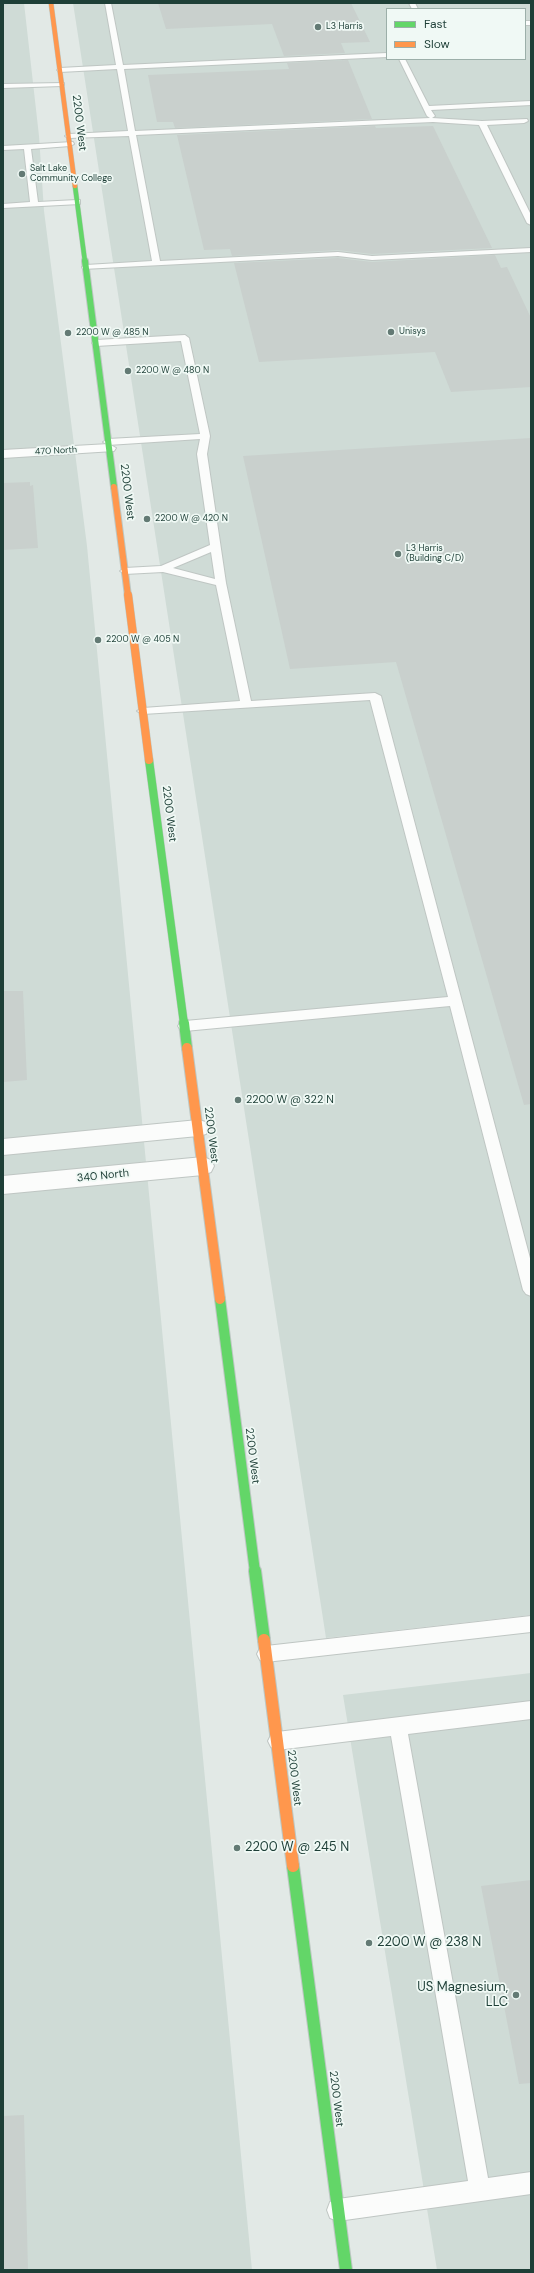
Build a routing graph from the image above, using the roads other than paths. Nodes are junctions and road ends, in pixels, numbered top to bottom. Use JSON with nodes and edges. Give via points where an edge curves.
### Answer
{"nodes":[{"id":1,"x":51,"y":3,"type":"edge"},
{"id":2,"x":108,"y":3,"type":"edge"},
{"id":3,"x":386,"y":55,"type":"edge"},
{"id":4,"x":403,"y":60,"type":"edge"},
{"id":5,"x":119,"y":67,"type":"junction"},
{"id":6,"x":60,"y":70,"type":"junction"},
{"id":7,"x":62,"y":84,"type":"junction"},
{"id":8,"x":3,"y":86,"type":"edge"},
{"id":9,"x":531,"y":103,"type":"edge"},
{"id":10,"x":427,"y":108,"type":"junction"},
{"id":11,"x":433,"y":120,"type":"junction"},
{"id":12,"x":528,"y":121,"type":"edge"},
{"id":13,"x":482,"y":123,"type":"junction"},
{"id":14,"x":529,"y":128,"type":"dead end"},
{"id":15,"x":131,"y":134,"type":"junction"},
{"id":16,"x":69,"y":140,"type":"junction"},
{"id":17,"x":27,"y":146,"type":"junction"},
{"id":18,"x":3,"y":148,"type":"edge"},
{"id":19,"x":77,"y":202,"type":"junction"},
{"id":20,"x":34,"y":204,"type":"junction"},
{"id":21,"x":3,"y":206,"type":"edge"},
{"id":22,"x":531,"y":223,"type":"edge"},
{"id":23,"x":531,"y":250,"type":"edge"},
{"id":24,"x":156,"y":264,"type":"junction"},
{"id":25,"x":86,"y":267,"type":"junction"},
{"id":26,"x":96,"y":343,"type":"junction"},
{"id":27,"x":205,"y":436,"type":"junction"},
{"id":28,"x":109,"y":445,"type":"junction"},
{"id":29,"x":3,"y":454,"type":"edge"},
{"id":30,"x":216,"y":546,"type":"junction"},
{"id":31,"x":164,"y":569,"type":"junction"},
{"id":32,"x":125,"y":571,"type":"junction"},
{"id":33,"x":221,"y":583,"type":"junction"},
{"id":34,"x":246,"y":704,"type":"junction"},
{"id":35,"x":143,"y":711,"type":"junction"},
{"id":36,"x":456,"y":1001,"type":"junction"},
{"id":37,"x":185,"y":1026,"type":"junction"},
{"id":38,"x":198,"y":1128,"type":"junction"},
{"id":39,"x":3,"y":1147,"type":"edge"},
{"id":40,"x":203,"y":1166,"type":"junction"},
{"id":41,"x":3,"y":1185,"type":"edge"},
{"id":42,"x":531,"y":1290,"type":"edge"},
{"id":43,"x":531,"y":1624,"type":"edge"},
{"id":44,"x":266,"y":1654,"type":"junction"},
{"id":45,"x":531,"y":1710,"type":"edge"},
{"id":46,"x":398,"y":1726,"type":"junction"},
{"id":47,"x":277,"y":1741,"type":"junction"},
{"id":48,"x":531,"y":2183,"type":"edge"},
{"id":49,"x":480,"y":2191,"type":"junction"},
{"id":50,"x":338,"y":2210,"type":"junction"},
{"id":51,"x":346,"y":2270,"type":"edge"}],
"edges":[{"from":1,"to":6,"type":"street","name":"2200 West"},
{"from":2,"to":5,"type":"lane"},
{"from":3,"to":5,"type":"lane"},
{"from":4,"to":10,"type":"lane"},
{"from":5,"to":6,"type":"lane"},
{"from":5,"to":15,"type":"lane"},
{"from":6,"to":7,"type":"street","name":"2200 West"},
{"from":7,"to":8,"type":"lane"},
{"from":7,"to":16,"type":"street","name":"2200 West"},
{"from":9,"to":10,"type":"lane"},
{"from":10,"to":11,"type":"lane"},
{"from":11,"to":13,"type":"lane"},
{"from":11,"to":15,"type":"lane"},
{"from":12,"to":13,"type":"lane"},
{"from":12,"to":14,"type":"lane"},
{"from":13,"to":22,"type":"lane"},
{"from":15,"to":16,"type":"lane"},
{"from":15,"to":24,"type":"lane"},
{"from":16,"to":17,"type":"lane"},
{"from":16,"to":19,"type":"street","name":"2200 West"},
{"from":17,"to":18,"type":"lane"},
{"from":17,"to":20,"type":"lane"},
{"from":19,"to":20,"type":"lane"},
{"from":19,"to":25,"type":"street","name":"2200 West"},
{"from":20,"to":21,"type":"lane"},
{"from":23,"to":24,"type":"lane","via":[[372,258],[338,254]]},
{"from":24,"to":25,"type":"lane"},
{"from":25,"to":26,"type":"street","name":"2200 West"},
{"from":26,"to":27,"type":"lane","via":[[185,338]]},
{"from":26,"to":28,"type":"street","name":"2200 West"},
{"from":27,"to":28,"type":"lane"},
{"from":27,"to":30,"type":"lane","via":[[202,454]]},
{"from":28,"to":29,"type":"street","name":"470 North"},
{"from":28,"to":32,"type":"street","name":"2200 West"},
{"from":30,"to":31,"type":"lane"},
{"from":30,"to":33,"type":"lane"},
{"from":31,"to":32,"type":"lane"},
{"from":31,"to":33,"type":"lane"},
{"from":32,"to":35,"type":"street","name":"2200 West"},
{"from":33,"to":34,"type":"lane"},
{"from":34,"to":35,"type":"lane"},
{"from":34,"to":36,"type":"lane","via":[[375,696]]},
{"from":35,"to":37,"type":"street","name":"2200 West"},
{"from":36,"to":37,"type":"lane"},
{"from":36,"to":42,"type":"lane"},
{"from":37,"to":38,"type":"street","name":"2200 West"},
{"from":38,"to":39,"type":"street"},
{"from":38,"to":40,"type":"street","name":"2200 West"},
{"from":40,"to":41,"type":"street","name":"340 North"},
{"from":40,"to":44,"type":"street","name":"2200 West"},
{"from":43,"to":44,"type":"lane"},
{"from":44,"to":47,"type":"street","name":"2200 West"},
{"from":45,"to":46,"type":"lane"},
{"from":46,"to":47,"type":"lane"},
{"from":46,"to":49,"type":"lane"},
{"from":47,"to":50,"type":"street","name":"2200 West"},
{"from":48,"to":49,"type":"lane"},
{"from":49,"to":50,"type":"lane"},
{"from":50,"to":51,"type":"street","name":"2200 West"}]}
